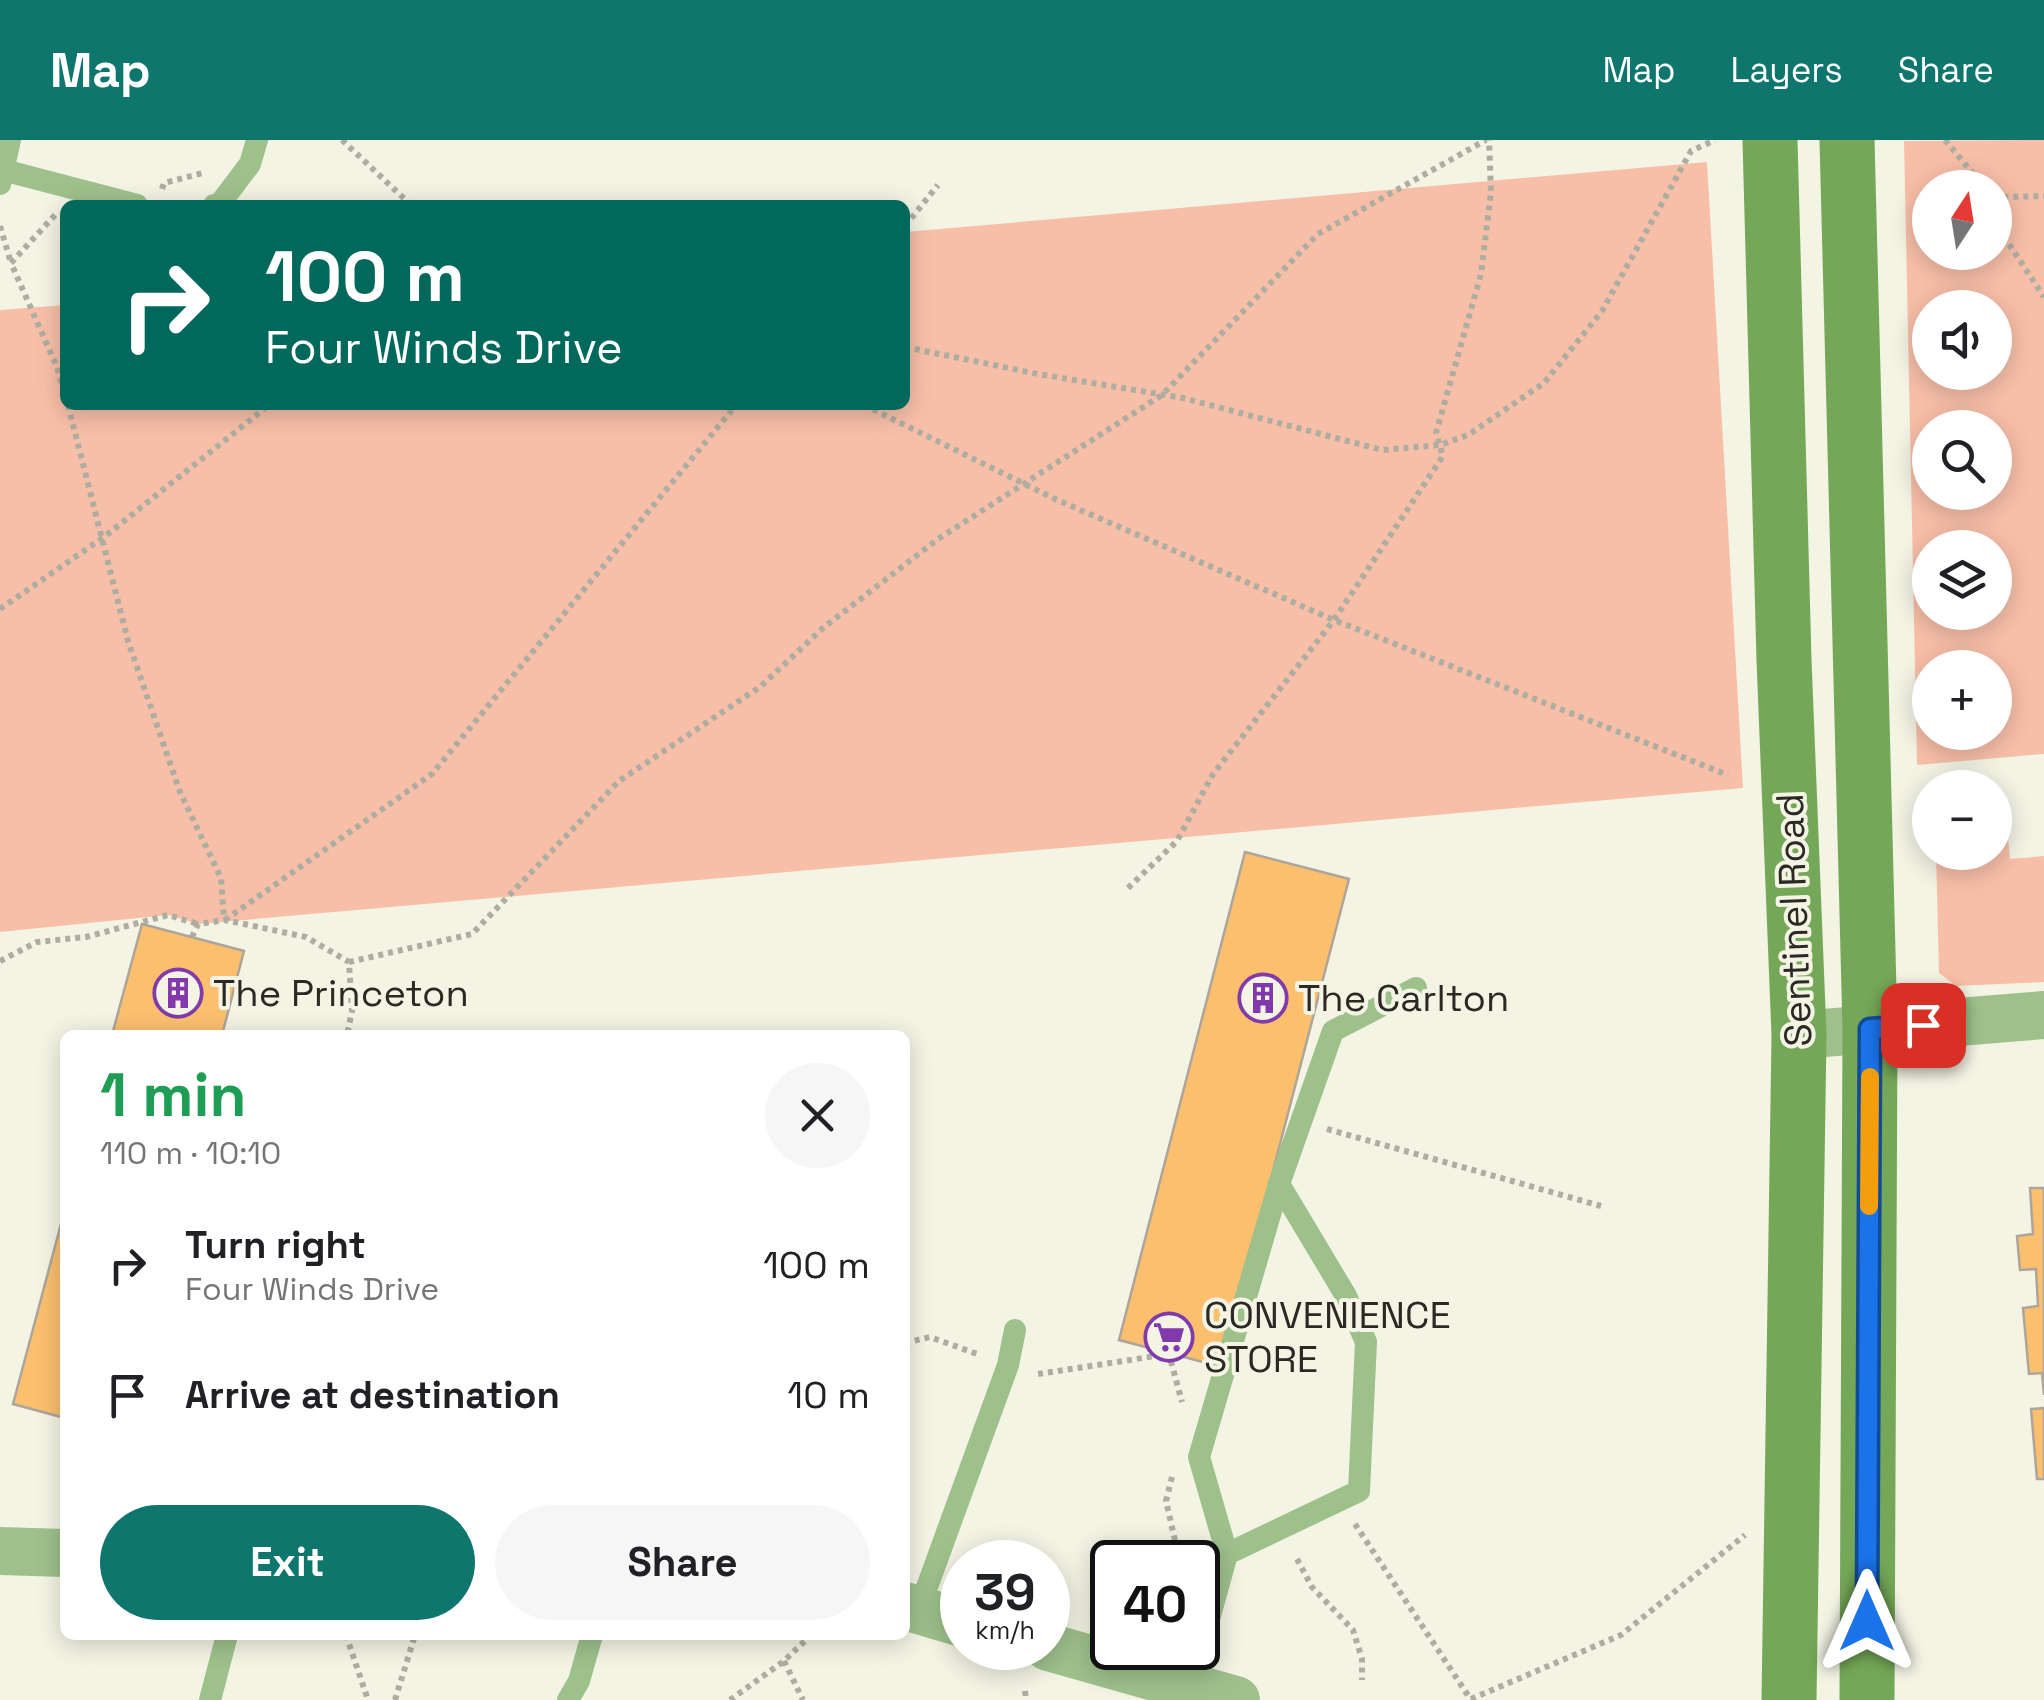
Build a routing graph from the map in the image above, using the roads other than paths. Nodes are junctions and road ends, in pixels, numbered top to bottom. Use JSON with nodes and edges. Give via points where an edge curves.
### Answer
{"nodes":[{"id":1,"x":10,"y":140,"type":"edge"},
{"id":2,"x":257,"y":140,"type":"edge"},
{"id":3,"x":1770,"y":140,"type":"edge"},
{"id":4,"x":1847,"y":140,"type":"edge"},
{"id":5,"x":2,"y":177,"type":"edge"},
{"id":6,"x":113,"y":200,"type":"edge"},
{"id":7,"x":222,"y":200,"type":"edge"},
{"id":8,"x":1416,"y":988,"type":"dead end"},
{"id":9,"x":2044,"y":1015,"type":"edge"},
{"id":10,"x":1870,"y":1029,"type":"junction"},
{"id":11,"x":1799,"y":1034,"type":"junction"},
{"id":12,"x":1279,"y":1184,"type":"junction"},
{"id":13,"x":1015,"y":1330,"type":"dead end"},
{"id":14,"x":0,"y":1551,"type":"edge"},
{"id":15,"x":60,"y":1553,"type":"edge"},
{"id":16,"x":1227,"y":1554,"type":"junction"},
{"id":17,"x":929,"y":1613,"type":"edge"},
{"id":18,"x":226,"y":1640,"type":"edge"},
{"id":19,"x":591,"y":1640,"type":"edge"},
{"id":20,"x":1070,"y":1655,"type":"edge"},
{"id":21,"x":1188,"y":1693,"type":"edge"},
{"id":22,"x":210,"y":1700,"type":"edge"},
{"id":23,"x":568,"y":1700,"type":"edge"},
{"id":24,"x":1236,"y":1700,"type":"edge"},
{"id":25,"x":1789,"y":1700,"type":"edge"},
{"id":26,"x":1867,"y":1700,"type":"edge"}],
"edges":[{"from":1,"to":5,"type":"lane"},
{"from":2,"to":7,"type":"lane","via":[[250,164]]},
{"from":3,"to":11,"type":"street","name":"Sentinel Road"},
{"from":4,"to":10,"type":"street","name":"Sentinel Road"},
{"from":5,"to":6,"type":"lane"},
{"from":8,"to":12,"type":"lane","via":[[1333,1032]]},
{"from":9,"to":10,"type":"street"},
{"from":10,"to":11,"type":"street"},
{"from":10,"to":26,"type":"street","name":"Sentinel Road"},
{"from":11,"to":25,"type":"street","name":"Sentinel Road"},
{"from":12,"to":16,"type":"lane","via":[[1199,1456]]},
{"from":12,"to":16,"type":"lane","via":[[1366,1342],[1359,1491]]},
{"from":13,"to":17,"type":"lane"},
{"from":14,"to":15,"type":"street"},
{"from":16,"to":21,"type":"lane"},
{"from":18,"to":22,"type":"lane"},
{"from":19,"to":23,"type":"lane"},
{"from":20,"to":21,"type":"street"},
{"from":21,"to":24,"type":"street"}]}
